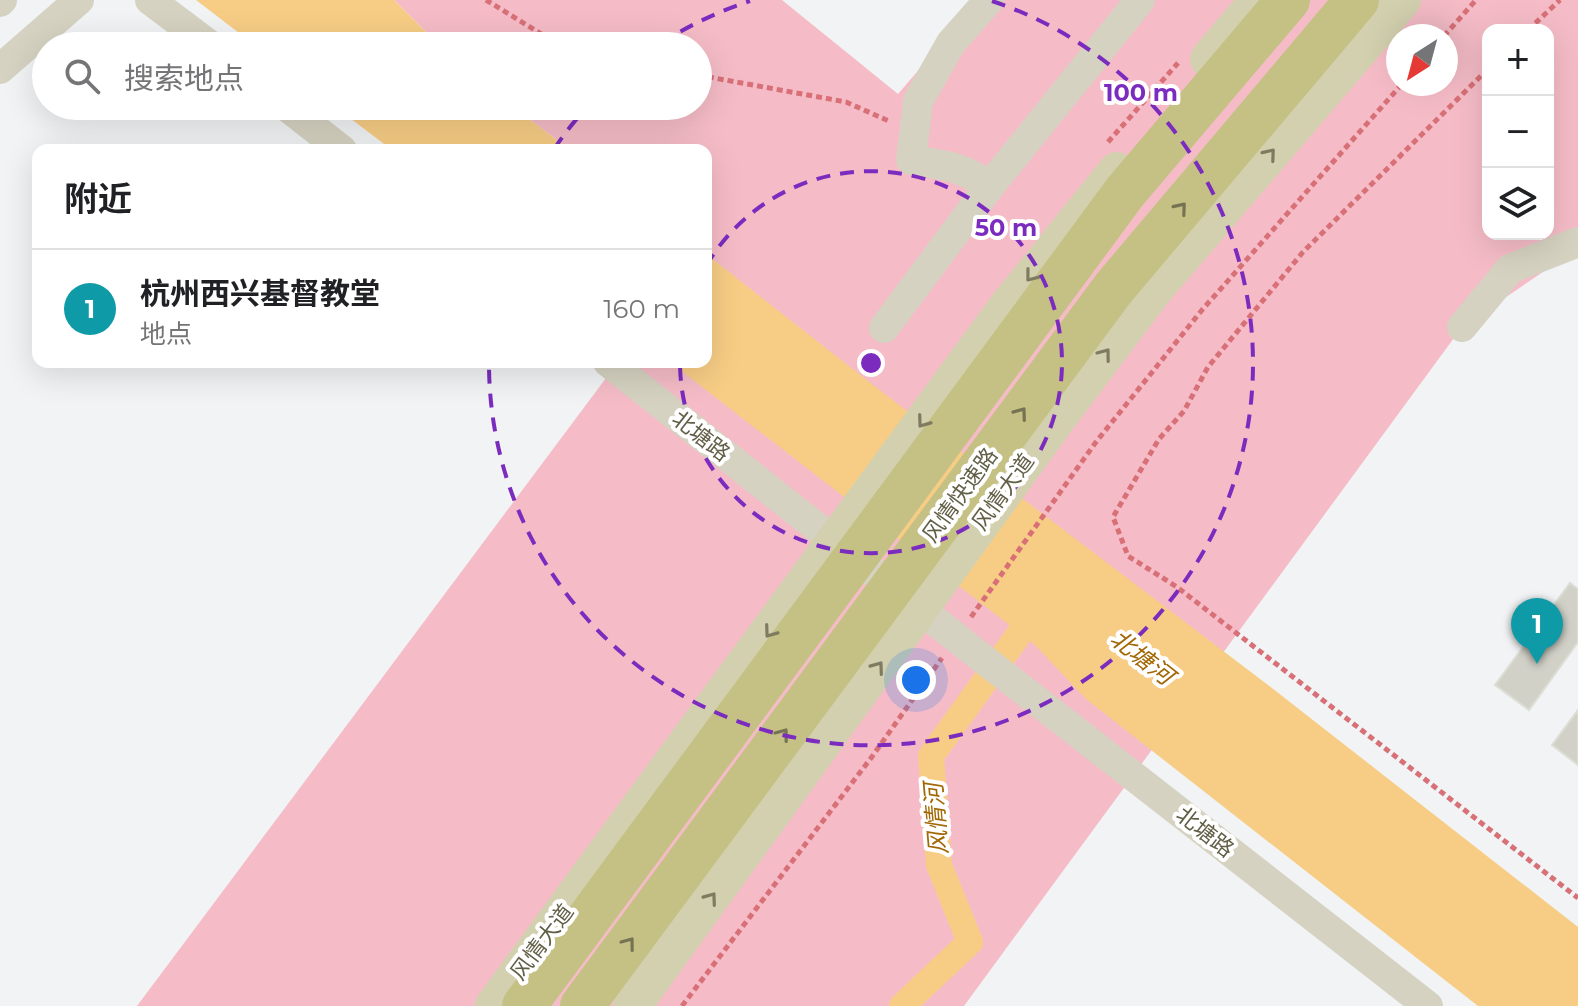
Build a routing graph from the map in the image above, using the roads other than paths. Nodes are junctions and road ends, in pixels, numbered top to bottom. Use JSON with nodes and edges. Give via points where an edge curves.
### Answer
{"nodes":[{"id":1,"x":79,"y":0,"type":"edge"},
{"id":2,"x":150,"y":0,"type":"edge"},
{"id":3,"x":989,"y":0,"type":"edge"},
{"id":4,"x":1140,"y":0,"type":"edge"},
{"id":5,"x":1259,"y":0,"type":"edge"},
{"id":6,"x":1288,"y":0,"type":"edge"},
{"id":7,"x":1357,"y":0,"type":"edge"},
{"id":8,"x":1402,"y":0,"type":"edge"},
{"id":9,"x":42,"y":32,"type":"edge"},
{"id":10,"x":192,"y":32,"type":"edge"},
{"id":11,"x":32,"y":41,"type":"edge"},
{"id":12,"x":0,"y":69,"type":"edge"},
{"id":13,"x":304,"y":120,"type":"edge"},
{"id":14,"x":334,"y":144,"type":"edge"},
{"id":15,"x":989,"y":187,"type":"junction"},
{"id":16,"x":1578,"y":242,"type":"edge"},
{"id":17,"x":1462,"y":327,"type":"dead end"},
{"id":18,"x":884,"y":328,"type":"dead end"},
{"id":19,"x":616,"y":368,"type":"edge"},
{"id":20,"x":494,"y":1006,"type":"edge"},
{"id":21,"x":524,"y":1006,"type":"edge"},
{"id":22,"x":582,"y":1006,"type":"edge"},
{"id":23,"x":632,"y":1006,"type":"edge"},
{"id":24,"x":1428,"y":1006,"type":"edge"}],
"edges":[{"from":1,"to":9,"type":"street"},
{"from":2,"to":10,"type":"street"},
{"from":3,"to":15,"type":"street","via":[[951,43],[918,101],[911,160],[974,174]]},
{"from":4,"to":15,"type":"street"},
{"from":5,"to":20,"type":"main road","name":"风情大道","one_way":true,"via":[[1050,251]]},
{"from":6,"to":21,"type":"highway","via":[[1125,192]]},
{"from":22,"to":7,"type":"highway","name":"风情快速路","one_way":true,"via":[[1113,289]]},
{"from":23,"to":8,"type":"main road","name":"风情大道","one_way":true,"via":[[1152,292]]},
{"from":11,"to":12,"type":"street"},
{"from":13,"to":14,"type":"street"},
{"from":15,"to":18,"type":"street"},
{"from":16,"to":17,"type":"street","via":[[1510,269]]},
{"from":19,"to":24,"type":"street","name":"北塘路"}]}
